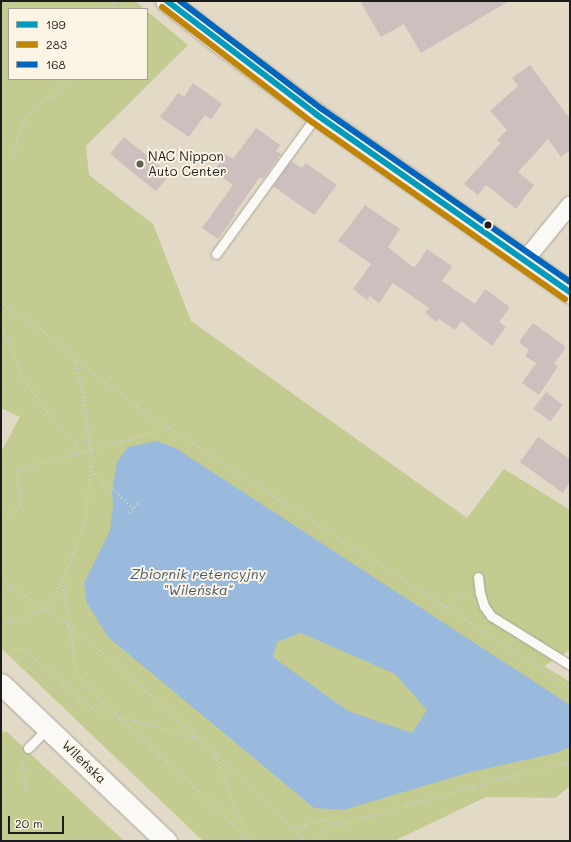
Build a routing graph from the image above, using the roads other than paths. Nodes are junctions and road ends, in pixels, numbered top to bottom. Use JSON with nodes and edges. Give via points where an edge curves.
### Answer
{"nodes":[{"id":1,"x":167,"y":1,"type":"edge"},
{"id":2,"x":317,"y":115,"type":"junction"},
{"id":3,"x":570,"y":204,"type":"edge"},
{"id":4,"x":216,"y":254,"type":"dead end"},
{"id":5,"x":524,"y":260,"type":"junction"},
{"id":6,"x":570,"y":292,"type":"edge"},
{"id":7,"x":478,"y":578,"type":"road end"},
{"id":8,"x":570,"y":665,"type":"edge"},
{"id":9,"x":1,"y":684,"type":"edge"},
{"id":10,"x":48,"y":728,"type":"junction"},
{"id":11,"x":28,"y":748,"type":"road end"},
{"id":12,"x":166,"y":841,"type":"edge"}],
"edges":[{"from":1,"to":2,"type":"main road"},
{"from":2,"to":4,"type":"lane"},
{"from":2,"to":5,"type":"main road"},
{"from":3,"to":5,"type":"street"},
{"from":5,"to":6,"type":"main road"},
{"from":7,"to":8,"type":"lane","via":[[484,606],[491,616]]},
{"from":9,"to":10,"type":"street","name":"Wileńska"},
{"from":10,"to":11,"type":"lane"},
{"from":10,"to":12,"type":"street","name":"Wileńska"}]}
